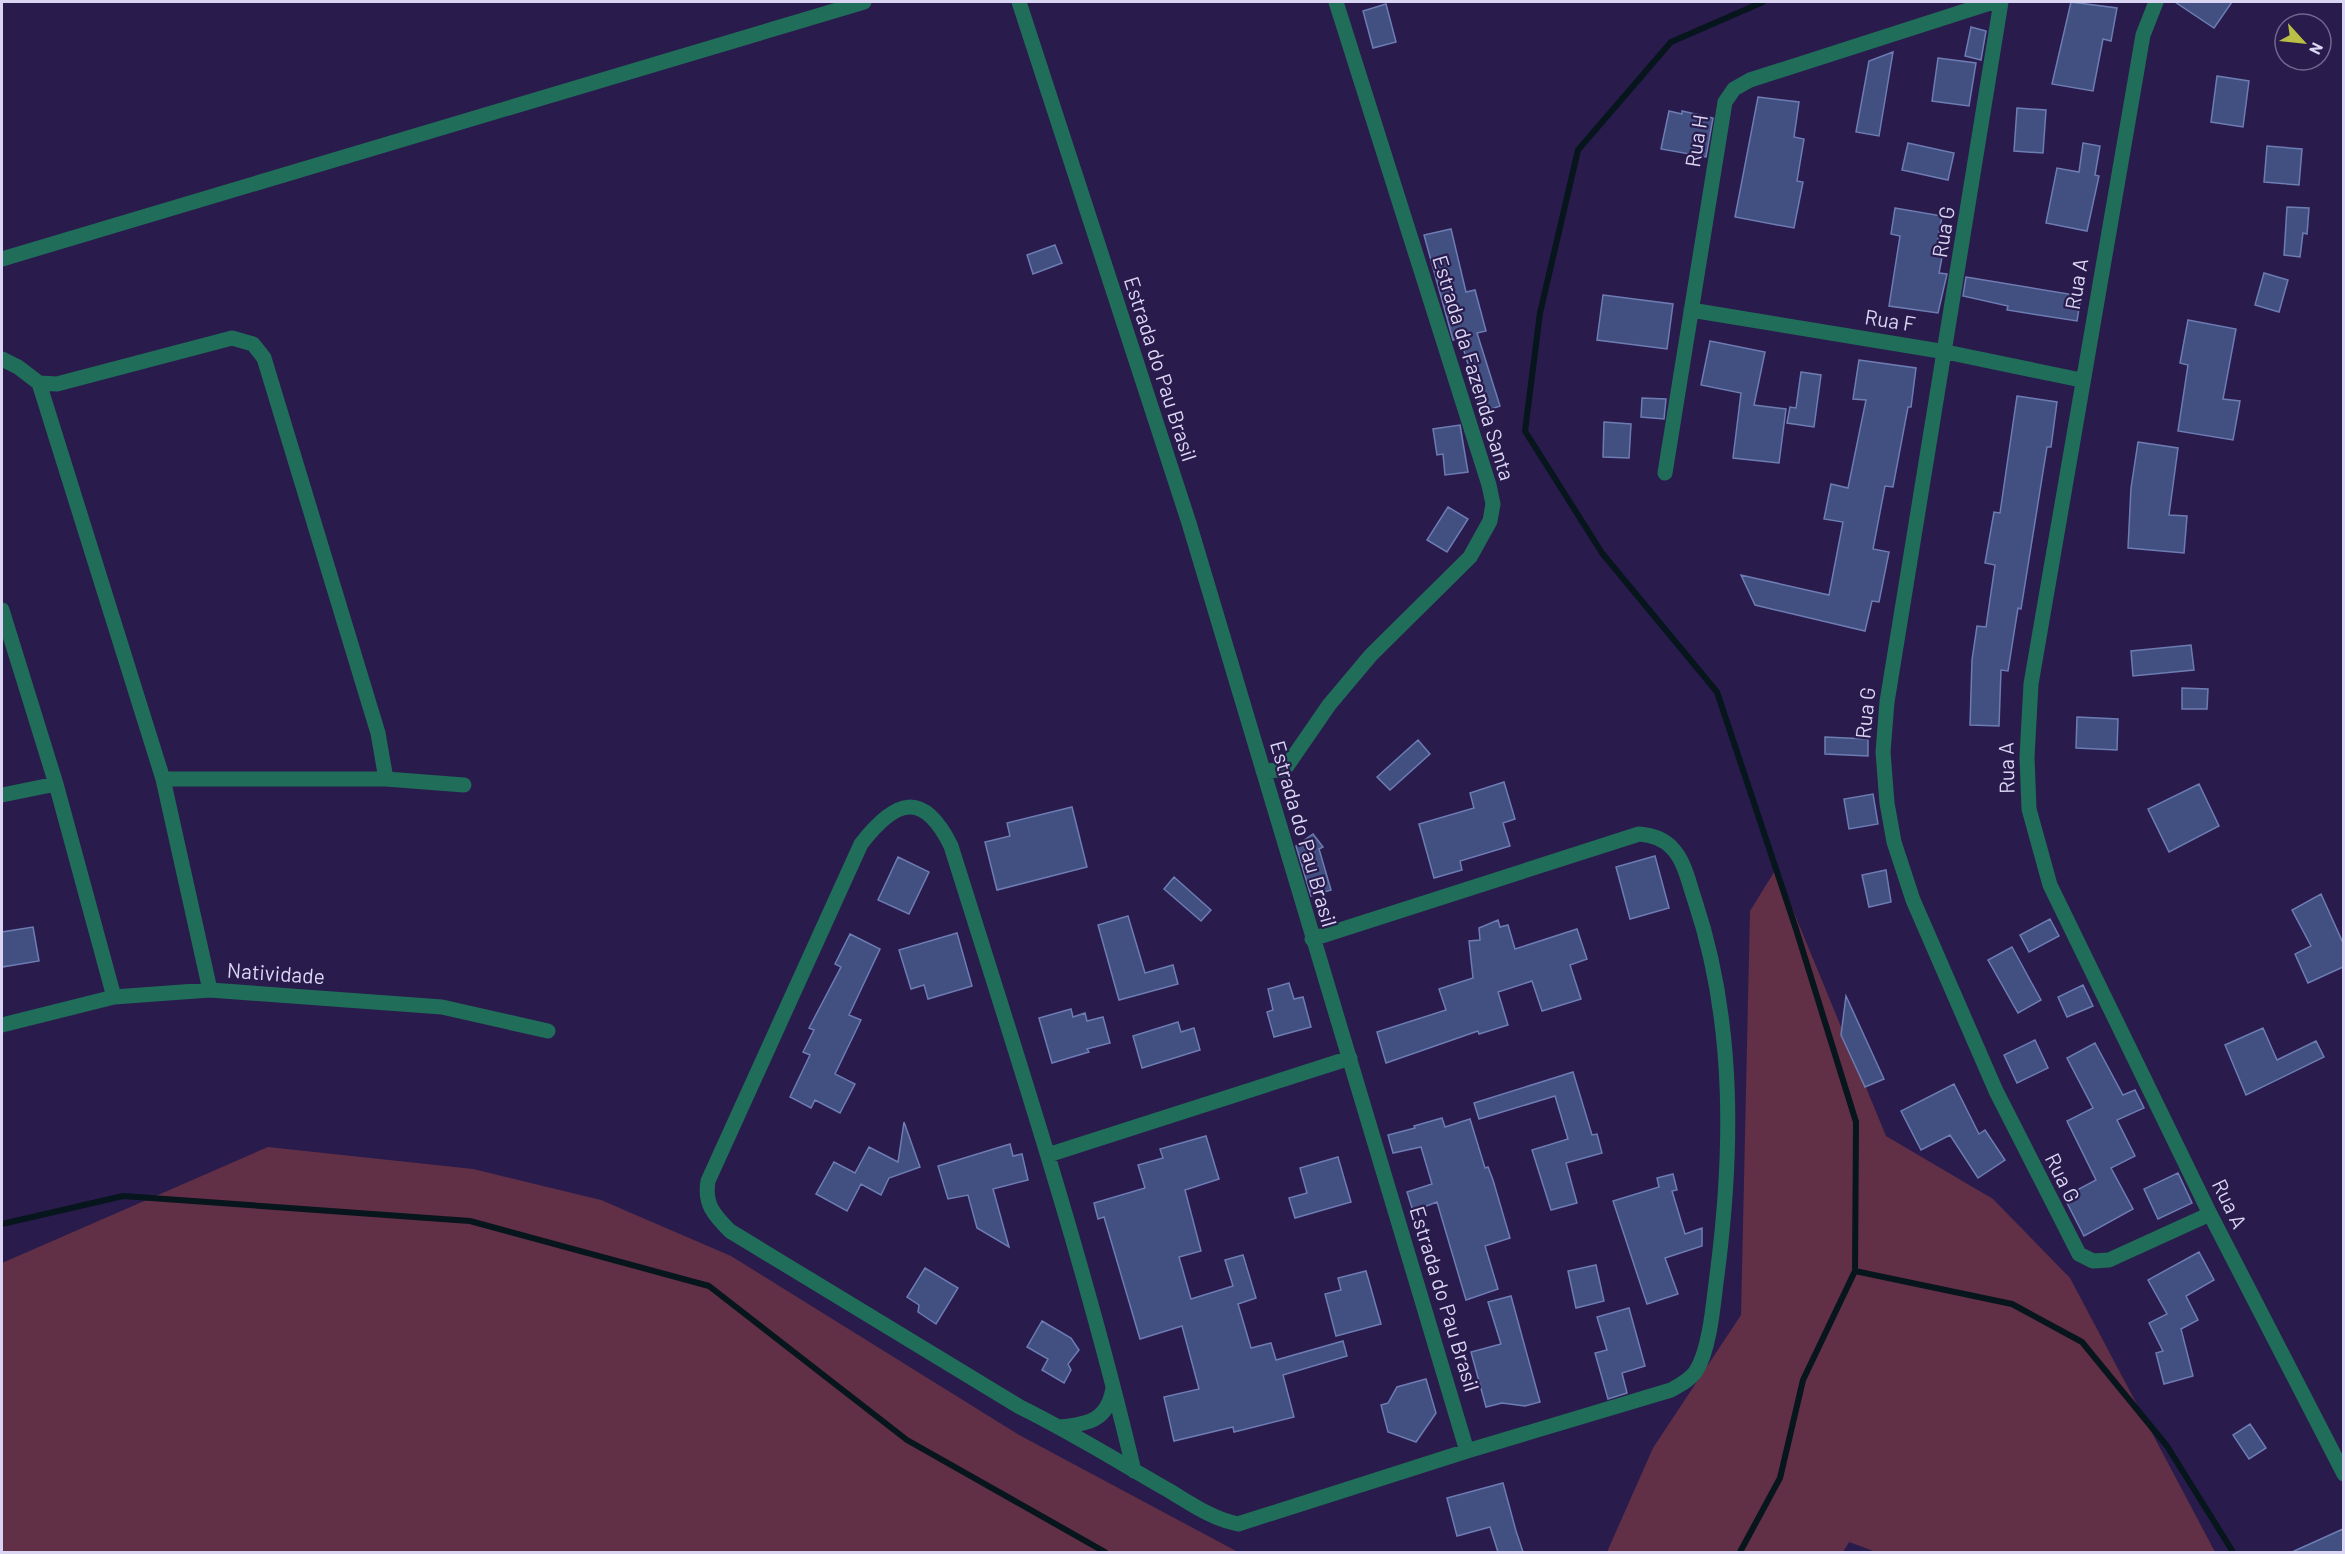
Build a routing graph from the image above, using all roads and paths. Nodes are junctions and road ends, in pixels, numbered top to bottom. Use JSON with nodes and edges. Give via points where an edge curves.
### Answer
{"nodes":[{"id":1,"x":864,"y":2,"type":"edge"},
{"id":2,"x":1019,"y":2,"type":"edge"},
{"id":3,"x":1336,"y":2,"type":"edge"},
{"id":4,"x":1994,"y":2,"type":"edge"},
{"id":5,"x":2001,"y":2,"type":"edge"},
{"id":6,"x":2156,"y":2,"type":"edge"},
{"id":7,"x":2,"y":259,"type":"edge"},
{"id":8,"x":1691,"y":310,"type":"junction"},
{"id":9,"x":1946,"y":352,"type":"junction"},
{"id":10,"x":2,"y":358,"type":"edge"},
{"id":11,"x":2081,"y":380,"type":"junction"},
{"id":12,"x":39,"y":383,"type":"junction"},
{"id":13,"x":1665,"y":473,"type":"dead end"},
{"id":14,"x":2,"y":610,"type":"edge"},
{"id":15,"x":1263,"y":771,"type":"junction"},
{"id":16,"x":163,"y":778,"type":"junction"},
{"id":17,"x":386,"y":779,"type":"junction"},
{"id":18,"x":56,"y":784,"type":"junction"},
{"id":19,"x":464,"y":784,"type":"dead end"},
{"id":20,"x":2,"y":795,"type":"edge"},
{"id":21,"x":1312,"y":939,"type":"junction"},
{"id":22,"x":210,"y":990,"type":"junction"},
{"id":23,"x":114,"y":997,"type":"junction"},
{"id":24,"x":2,"y":1025,"type":"edge"},
{"id":25,"x":548,"y":1031,"type":"dead end"},
{"id":26,"x":1350,"y":1058,"type":"junction"},
{"id":27,"x":1047,"y":1155,"type":"junction"},
{"id":28,"x":2210,"y":1214,"type":"junction"},
{"id":29,"x":1114,"y":1385,"type":"junction"},
{"id":30,"x":1060,"y":1427,"type":"junction"},
{"id":31,"x":1467,"y":1450,"type":"junction"},
{"id":32,"x":1134,"y":1471,"type":"junction"},
{"id":33,"x":2343,"y":1474,"type":"edge"}],
"edges":[{"from":1,"to":7,"type":"street"},
{"from":2,"to":15,"type":"street","name":"Estrada do Pau Brasil","via":[[1185,512]]},
{"from":3,"to":15,"type":"street","name":"Estrada da Fazenda Santa","via":[[1493,504],[1484,535],[1470,557],[1371,655],[1329,705],[1287,766]]},
{"from":4,"to":8,"type":"street","name":"Rua H","via":[[1750,80],[1734,89],[1725,102],[1720,125]]},
{"from":5,"to":9,"type":"street","name":"Rua G"},
{"from":6,"to":11,"type":"street","name":"Rua A","via":[[2143,35]]},
{"from":8,"to":9,"type":"street","name":"Rua F"},
{"from":8,"to":13,"type":"street","name":"Rua H"},
{"from":9,"to":11,"type":"street","name":"Rua F"},
{"from":9,"to":28,"type":"street","name":"Rua G","via":[[1887,702],[1884,752],[1894,842],[1913,900],[1996,1091],[2079,1254],[2093,1261],[2109,1260]]},
{"from":10,"to":12,"type":"street"},
{"from":11,"to":28,"type":"street","name":"Rua A","via":[[2031,684],[2029,809],[2050,885]]},
{"from":12,"to":16,"type":"street"},
{"from":12,"to":17,"type":"street","via":[[57,384],[232,338],[253,344],[264,358],[378,733]]},
{"from":14,"to":18,"type":"street"},
{"from":15,"to":21,"type":"street","name":"Estrada do Pau Brasil"},
{"from":16,"to":17,"type":"street"},
{"from":16,"to":22,"type":"street"},
{"from":17,"to":19,"type":"street"},
{"from":18,"to":20,"type":"street"},
{"from":18,"to":23,"type":"street"},
{"from":21,"to":26,"type":"street","name":"Estrada do Pau Brasil"},
{"from":21,"to":31,"type":"street","via":[[1639,834],[1657,837],[1673,849],[1686,873],[1705,931],[1725,1055],[1728,1131],[1726,1207],[1703,1356],[1695,1372],[1671,1390]]},
{"from":22,"to":23,"type":"street","name":"Natividade"},
{"from":22,"to":25,"type":"street","name":"Natividade","via":[[442,1007]]},
{"from":23,"to":24,"type":"street","name":"Natividade"},
{"from":26,"to":27,"type":"street"},
{"from":26,"to":31,"type":"street","name":"Estrada do Pau Brasil"},
{"from":27,"to":29,"type":"street"},
{"from":27,"to":30,"type":"street","via":[[951,846],[936,818],[909,807],[894,811],[861,844],[708,1181],[708,1206],[730,1231],[1020,1407]]},
{"from":28,"to":33,"type":"street","name":"Rua A"},
{"from":29,"to":30,"type":"street","via":[[1111,1403],[1098,1418]]},
{"from":29,"to":32,"type":"street"},
{"from":30,"to":32,"type":"street"},
{"from":31,"to":32,"type":"street","via":[[1238,1524],[1225,1521]]}]}
